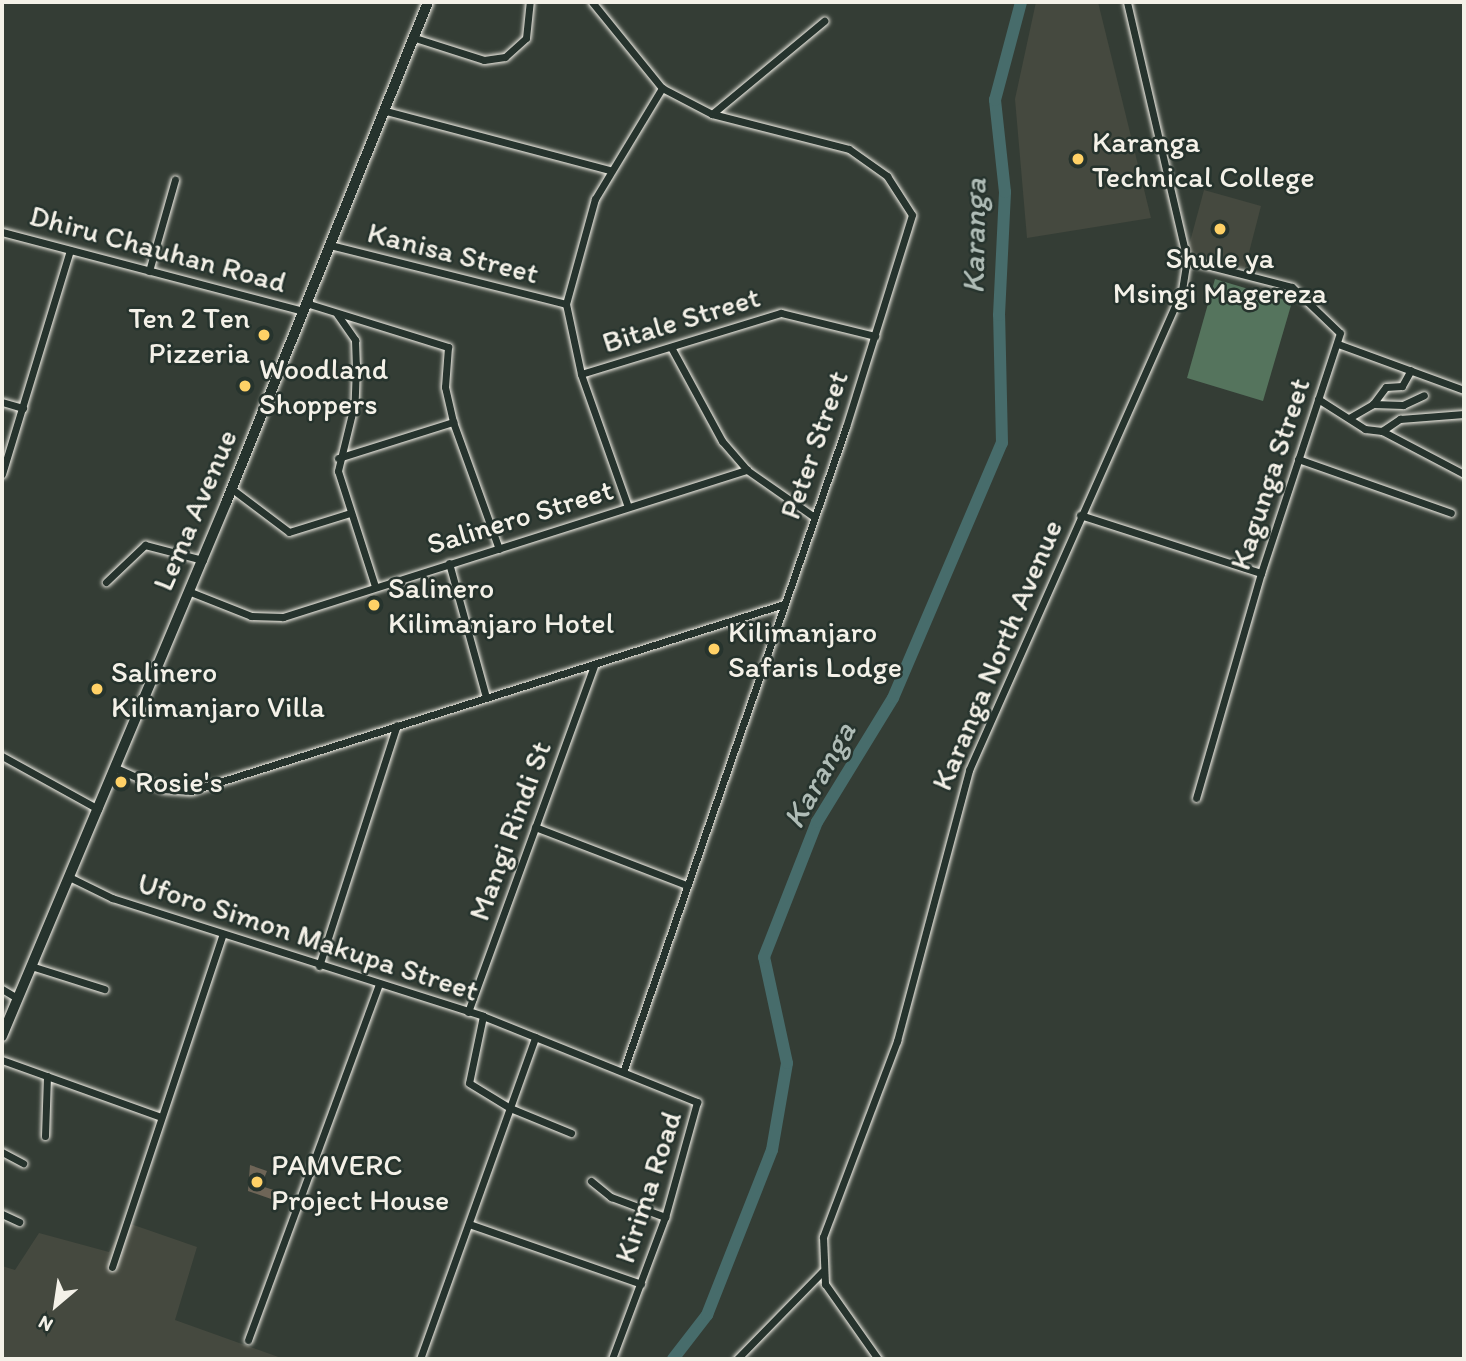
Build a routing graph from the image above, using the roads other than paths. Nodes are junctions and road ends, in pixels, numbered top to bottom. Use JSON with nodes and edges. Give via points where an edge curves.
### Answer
{"nodes":[{"id":1,"x":428,"y":2,"type":"edge"},
{"id":2,"x":530,"y":2,"type":"edge"},
{"id":3,"x":592,"y":2,"type":"edge"},
{"id":4,"x":1127,"y":2,"type":"edge"},
{"id":5,"x":824,"y":21,"type":"dead end"},
{"id":6,"x":415,"y":38,"type":"junction"},
{"id":7,"x":662,"y":88,"type":"junction"},
{"id":8,"x":386,"y":111,"type":"junction"},
{"id":9,"x":712,"y":114,"type":"junction"},
{"id":10,"x":609,"y":170,"type":"junction"},
{"id":11,"x":175,"y":180,"type":"dead end"},
{"id":12,"x":2,"y":232,"type":"edge"},
{"id":13,"x":330,"y":245,"type":"junction"},
{"id":14,"x":70,"y":250,"type":"junction"},
{"id":15,"x":1187,"y":260,"type":"junction"},
{"id":16,"x":149,"y":271,"type":"junction"},
{"id":17,"x":566,"y":304,"type":"junction"},
{"id":18,"x":304,"y":307,"type":"junction"},
{"id":19,"x":336,"y":313,"type":"junction"},
{"id":20,"x":875,"y":336,"type":"junction"},
{"id":21,"x":1338,"y":344,"type":"junction"},
{"id":22,"x":672,"y":349,"type":"junction"},
{"id":23,"x":1411,"y":370,"type":"junction"},
{"id":24,"x":581,"y":374,"type":"junction"},
{"id":25,"x":1464,"y":390,"type":"edge"},
{"id":26,"x":1424,"y":395,"type":"dead end"},
{"id":27,"x":1318,"y":399,"type":"junction"},
{"id":28,"x":2,"y":402,"type":"edge"},
{"id":29,"x":1373,"y":404,"type":"junction"},
{"id":30,"x":23,"y":408,"type":"junction"},
{"id":31,"x":1464,"y":414,"type":"edge"},
{"id":32,"x":1349,"y":418,"type":"junction"},
{"id":33,"x":453,"y":422,"type":"junction"},
{"id":34,"x":1382,"y":430,"type":"junction"},
{"id":35,"x":338,"y":458,"type":"junction"},
{"id":36,"x":1298,"y":459,"type":"junction"},
{"id":37,"x":747,"y":470,"type":"junction"},
{"id":38,"x":2,"y":474,"type":"edge"},
{"id":39,"x":1464,"y":474,"type":"edge"},
{"id":40,"x":232,"y":489,"type":"junction"},
{"id":41,"x":628,"y":507,"type":"junction"},
{"id":42,"x":351,"y":513,"type":"junction"},
{"id":43,"x":1451,"y":513,"type":"dead end"},
{"id":44,"x":1080,"y":515,"type":"junction"},
{"id":45,"x":813,"y":516,"type":"junction"},
{"id":46,"x":499,"y":549,"type":"junction"},
{"id":47,"x":202,"y":560,"type":"junction"},
{"id":48,"x":449,"y":563,"type":"junction"},
{"id":49,"x":1261,"y":573,"type":"junction"},
{"id":50,"x":106,"y":582,"type":"dead end"},
{"id":51,"x":375,"y":586,"type":"junction"},
{"id":52,"x":188,"y":591,"type":"junction"},
{"id":53,"x":784,"y":604,"type":"junction"},
{"id":54,"x":594,"y":665,"type":"junction"},
{"id":55,"x":486,"y":697,"type":"junction"},
{"id":56,"x":397,"y":725,"type":"junction"},
{"id":57,"x":2,"y":755,"type":"edge"},
{"id":58,"x":116,"y":768,"type":"junction"},
{"id":59,"x":1196,"y":798,"type":"dead end"},
{"id":60,"x":98,"y":809,"type":"junction"},
{"id":61,"x":536,"y":827,"type":"junction"},
{"id":62,"x":69,"y":877,"type":"junction"},
{"id":63,"x":686,"y":885,"type":"junction"},
{"id":64,"x":223,"y":934,"type":"junction"},
{"id":65,"x":31,"y":966,"type":"junction"},
{"id":66,"x":319,"y":967,"type":"junction"},
{"id":67,"x":378,"y":986,"type":"junction"},
{"id":68,"x":2,"y":989,"type":"edge"},
{"id":69,"x":104,"y":989,"type":"dead end"},
{"id":70,"x":17,"y":998,"type":"junction"},
{"id":71,"x":468,"y":1012,"type":"junction"},
{"id":72,"x":483,"y":1016,"type":"junction"},
{"id":73,"x":2,"y":1036,"type":"edge"},
{"id":74,"x":535,"y":1037,"type":"junction"},
{"id":75,"x":2,"y":1060,"type":"edge"},
{"id":76,"x":623,"y":1072,"type":"junction"},
{"id":77,"x":47,"y":1076,"type":"junction"},
{"id":78,"x":510,"y":1108,"type":"junction"},
{"id":79,"x":158,"y":1116,"type":"junction"},
{"id":80,"x":571,"y":1133,"type":"dead end"},
{"id":81,"x":44,"y":1136,"type":"dead end"},
{"id":82,"x":2,"y":1152,"type":"edge"},
{"id":83,"x":23,"y":1163,"type":"dead end"},
{"id":84,"x":590,"y":1181,"type":"dead end"},
{"id":85,"x":2,"y":1214,"type":"edge"},
{"id":86,"x":665,"y":1217,"type":"junction"},
{"id":87,"x":19,"y":1222,"type":"dead end"},
{"id":88,"x":472,"y":1225,"type":"junction"},
{"id":89,"x":112,"y":1267,"type":"dead end"},
{"id":90,"x":822,"y":1272,"type":"junction"},
{"id":91,"x":641,"y":1284,"type":"junction"},
{"id":92,"x":248,"y":1340,"type":"dead end"},
{"id":93,"x":421,"y":1359,"type":"edge"},
{"id":94,"x":612,"y":1359,"type":"edge"},
{"id":95,"x":737,"y":1359,"type":"edge"},
{"id":96,"x":878,"y":1359,"type":"edge"}],
"edges":[{"from":1,"to":6,"type":"main road","name":"Lema Avenue"},
{"from":2,"to":6,"type":"street","via":[[526,38],[505,57],[484,60]]},
{"from":3,"to":7,"type":"street","name":"Peter Street"},
{"from":4,"to":15,"type":"street","name":"Karanga North Avenue"},
{"from":5,"to":9,"type":"street"},
{"from":6,"to":8,"type":"main road","name":"Lema Avenue"},
{"from":7,"to":9,"type":"street","name":"Peter Street"},
{"from":7,"to":10,"type":"street"},
{"from":8,"to":10,"type":"street"},
{"from":8,"to":13,"type":"main road","name":"Lema Avenue"},
{"from":9,"to":20,"type":"street","name":"Peter Street","via":[[833,141],[863,156],[905,199],[912,229]]},
{"from":10,"to":17,"type":"street","via":[[582,233]]},
{"from":11,"to":16,"type":"street"},
{"from":12,"to":14,"type":"street","name":"Dhiru Chauhan Road"},
{"from":13,"to":17,"type":"street","name":"Kanisa Street"},
{"from":13,"to":18,"type":"main road","name":"Lema Avenue"},
{"from":14,"to":16,"type":"street","name":"Dhiru Chauhan Road"},
{"from":14,"to":30,"type":"street"},
{"from":15,"to":21,"type":"street","via":[[1292,287],[1334,325],[1340,333]]},
{"from":15,"to":44,"type":"street","name":"Karanga North Avenue","via":[[1182,290]]},
{"from":16,"to":18,"type":"street","name":"Dhiru Chauhan Road"},
{"from":17,"to":24,"type":"street"},
{"from":18,"to":19,"type":"street","name":"Dhiru Chauhan Road"},
{"from":18,"to":40,"type":"main road","name":"Lema Avenue"},
{"from":19,"to":33,"type":"street","name":"Dhiru Chauhan Road","via":[[448,347],[445,387]]},
{"from":19,"to":35,"type":"street","via":[[355,340],[356,363],[352,415]]},
{"from":20,"to":22,"type":"street","name":"Bitale Street","via":[[781,313]]},
{"from":20,"to":45,"type":"street","name":"Peter Street"},
{"from":21,"to":23,"type":"street"},
{"from":21,"to":27,"type":"street","name":"Kagunga Street"},
{"from":22,"to":24,"type":"street","name":"Bitale Street"},
{"from":22,"to":37,"type":"street","via":[[697,400]]},
{"from":23,"to":25,"type":"street"},
{"from":23,"to":29,"type":"street","via":[[1402,386],[1386,387]]},
{"from":24,"to":41,"type":"street"},
{"from":26,"to":29,"type":"street","via":[[1403,405]]},
{"from":27,"to":32,"type":"street"},
{"from":27,"to":36,"type":"street","name":"Kagunga Street"},
{"from":28,"to":30,"type":"street"},
{"from":29,"to":32,"type":"street"},
{"from":30,"to":38,"type":"street"},
{"from":31,"to":34,"type":"street","via":[[1399,419]]},
{"from":32,"to":34,"type":"street","via":[[1368,430]]},
{"from":33,"to":35,"type":"street"},
{"from":33,"to":46,"type":"street"},
{"from":34,"to":39,"type":"street"},
{"from":35,"to":42,"type":"street"},
{"from":36,"to":43,"type":"street"},
{"from":36,"to":49,"type":"street","name":"Kagunga Street"},
{"from":37,"to":41,"type":"street","name":"Salinero Street"},
{"from":37,"to":45,"type":"street"},
{"from":40,"to":42,"type":"street","via":[[289,532]]},
{"from":40,"to":47,"type":"main road","name":"Lema Avenue"},
{"from":41,"to":46,"type":"street","name":"Salinero Street"},
{"from":42,"to":51,"type":"street"},
{"from":44,"to":49,"type":"street"},
{"from":44,"to":90,"type":"street","name":"Karanga North Avenue","via":[[968,770],[897,1041],[823,1237]]},
{"from":45,"to":53,"type":"street","name":"Peter Street"},
{"from":46,"to":48,"type":"street","name":"Salinero Street"},
{"from":47,"to":50,"type":"street","via":[[145,545]]},
{"from":47,"to":52,"type":"main road","name":"Lema Avenue"},
{"from":48,"to":51,"type":"street","name":"Salinero Street"},
{"from":48,"to":55,"type":"street"},
{"from":49,"to":59,"type":"street","name":"Kagunga Street"},
{"from":51,"to":52,"type":"street","name":"Salinero Street","via":[[303,612],[261,618]]},
{"from":52,"to":58,"type":"main road","name":"Lema Avenue"},
{"from":53,"to":54,"type":"street"},
{"from":53,"to":63,"type":"street","name":"Peter Street"},
{"from":54,"to":55,"type":"street"},
{"from":54,"to":61,"type":"street","name":"Mangi Rindi St"},
{"from":55,"to":56,"type":"street"},
{"from":56,"to":58,"type":"street","via":[[191,791],[163,789]]},
{"from":56,"to":66,"type":"street"},
{"from":57,"to":60,"type":"street"},
{"from":58,"to":60,"type":"main road","name":"Lema Avenue"},
{"from":60,"to":62,"type":"main road","name":"Lema Avenue"},
{"from":61,"to":63,"type":"street"},
{"from":61,"to":71,"type":"street","name":"Mangi Rindi St"},
{"from":62,"to":64,"type":"street","name":"Uforo Simon Makupa Street"},
{"from":62,"to":65,"type":"main road","name":"Lema Avenue"},
{"from":63,"to":76,"type":"street","name":"Peter Street"},
{"from":64,"to":66,"type":"street","name":"Uforo Simon Makupa Street"},
{"from":64,"to":79,"type":"street"},
{"from":65,"to":69,"type":"street"},
{"from":65,"to":70,"type":"main road","name":"Lema Avenue"},
{"from":66,"to":67,"type":"street","name":"Uforo Simon Makupa Street"},
{"from":67,"to":71,"type":"street","name":"Uforo Simon Makupa Street"},
{"from":67,"to":92,"type":"street"},
{"from":68,"to":70,"type":"street"},
{"from":70,"to":73,"type":"main road","name":"Lema Avenue"},
{"from":71,"to":72,"type":"street","name":"Uforo Simon Makupa Street"},
{"from":72,"to":74,"type":"street","name":"Uforo Simon Makupa Street"},
{"from":72,"to":78,"type":"street","via":[[468,1079]]},
{"from":74,"to":76,"type":"street","name":"Uforo Simon Makupa Street"},
{"from":74,"to":78,"type":"street"},
{"from":75,"to":77,"type":"street"},
{"from":76,"to":86,"type":"street","name":"Kirima Road","via":[[699,1106]]},
{"from":77,"to":79,"type":"street"},
{"from":77,"to":81,"type":"street"},
{"from":78,"to":80,"type":"street"},
{"from":78,"to":88,"type":"street"},
{"from":79,"to":89,"type":"street"},
{"from":82,"to":83,"type":"street"},
{"from":84,"to":86,"type":"street","via":[[611,1197]]},
{"from":85,"to":87,"type":"street"},
{"from":86,"to":91,"type":"street","name":"Kirima Road"},
{"from":88,"to":91,"type":"street"},
{"from":88,"to":93,"type":"street"},
{"from":90,"to":95,"type":"street"},
{"from":90,"to":96,"type":"street","name":"Karanga North Avenue","via":[[830,1293]]},
{"from":91,"to":94,"type":"street","name":"Kirima Road"}]}
